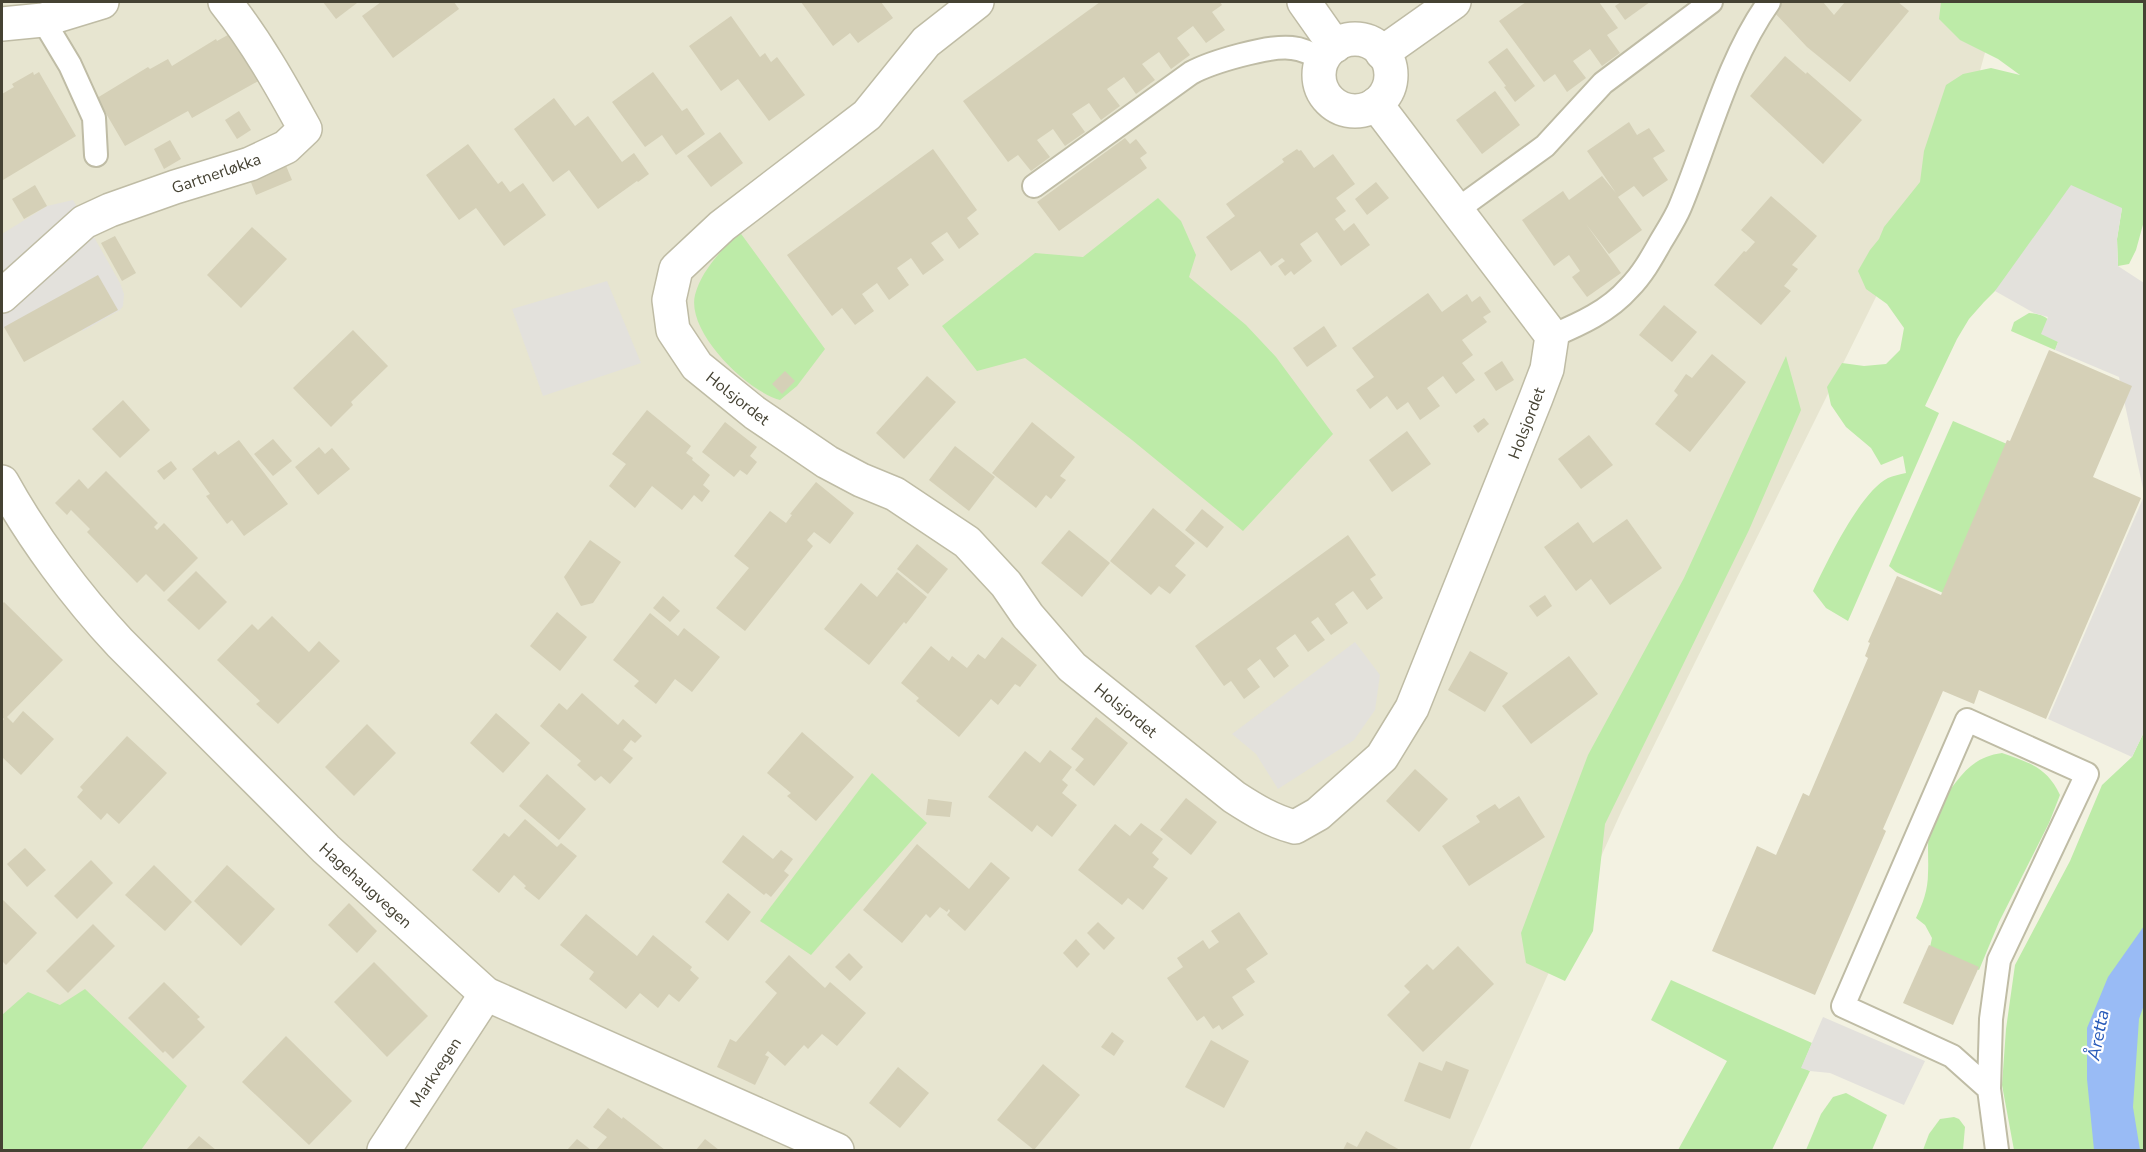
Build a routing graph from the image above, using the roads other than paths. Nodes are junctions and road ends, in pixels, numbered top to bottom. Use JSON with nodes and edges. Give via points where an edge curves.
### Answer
{"nodes":[{"id":1,"x":102,"y":2,"type":"edge"},
{"id":2,"x":225,"y":2,"type":"edge"},
{"id":3,"x":977,"y":2,"type":"edge"},
{"id":4,"x":1304,"y":2,"type":"edge"},
{"id":5,"x":1454,"y":2,"type":"edge"},
{"id":6,"x":1711,"y":2,"type":"edge"},
{"id":7,"x":1769,"y":2,"type":"edge"},
{"id":8,"x":43,"y":20,"type":"junction"},
{"id":9,"x":2,"y":24,"type":"edge"},
{"id":10,"x":1329,"y":53,"type":"junction"},
{"id":11,"x":1382,"y":53,"type":"junction"},
{"id":12,"x":1376,"y":104,"type":"junction"},
{"id":13,"x":96,"y":155,"type":"dead end"},
{"id":14,"x":1034,"y":186,"type":"dead end"},
{"id":15,"x":1458,"y":209,"type":"junction"},
{"id":16,"x":2,"y":297,"type":"edge"},
{"id":17,"x":1552,"y":336,"type":"junction"},
{"id":18,"x":2,"y":485,"type":"edge"},
{"id":19,"x":486,"y":994,"type":"junction"},
{"id":20,"x":1989,"y":1089,"type":"junction"},
{"id":21,"x":384,"y":1150,"type":"edge"},
{"id":22,"x":837,"y":1150,"type":"edge"},
{"id":23,"x":1996,"y":1150,"type":"edge"}],
"edges":[{"from":1,"to":8,"type":"street"},
{"from":2,"to":16,"type":"street","name":"Gartnerløkka","via":[[305,129],[286,147],[250,164],[175,187],[84,222]]},
{"from":3,"to":17,"type":"street","name":"Holsjordet","via":[[926,42],[867,115],[722,226],[675,269],[669,300],[673,330],[698,366],[755,413],[827,462],[895,494],[967,542],[1072,667],[1257,812],[1295,827],[1318,814],[1383,757],[1412,708],[1519,444],[1546,369]]},
{"from":4,"to":10,"type":"street"},
{"from":5,"to":11,"type":"street"},
{"from":6,"to":15,"type":"lane","via":[[1603,83],[1545,147]]},
{"from":7,"to":17,"type":"lane","via":[[1725,86],[1679,209],[1648,264],[1629,289],[1608,307]]},
{"from":8,"to":9,"type":"street"},
{"from":8,"to":13,"type":"lane","via":[[70,65],[94,118]]},
{"from":10,"to":11,"type":"street","via":[[1342,42],[1355,39],[1368,42]]},
{"from":10,"to":12,"type":"street","via":[[1319,72],[1327,97],[1349,111],[1362,111]]},
{"from":10,"to":14,"type":"lane","via":[[1284,47],[1217,61],[1191,73]]},
{"from":11,"to":12,"type":"street","via":[[1391,72],[1390,85]]},
{"from":12,"to":15,"type":"street"},
{"from":15,"to":17,"type":"street"},
{"from":18,"to":19,"type":"street","name":"Hagehaugvegen","via":[[92,612],[120,643],[326,849]]},
{"from":19,"to":21,"type":"street","name":"Markvegen"},
{"from":19,"to":22,"type":"street","name":"Hagehaugvegen"},
{"from":20,"to":20,"type":"lane","via":[[1952,1056],[1844,1006],[1967,720],[2087,774],[2000,960],[1991,1019]]},
{"from":20,"to":23,"type":"lane"}]}
